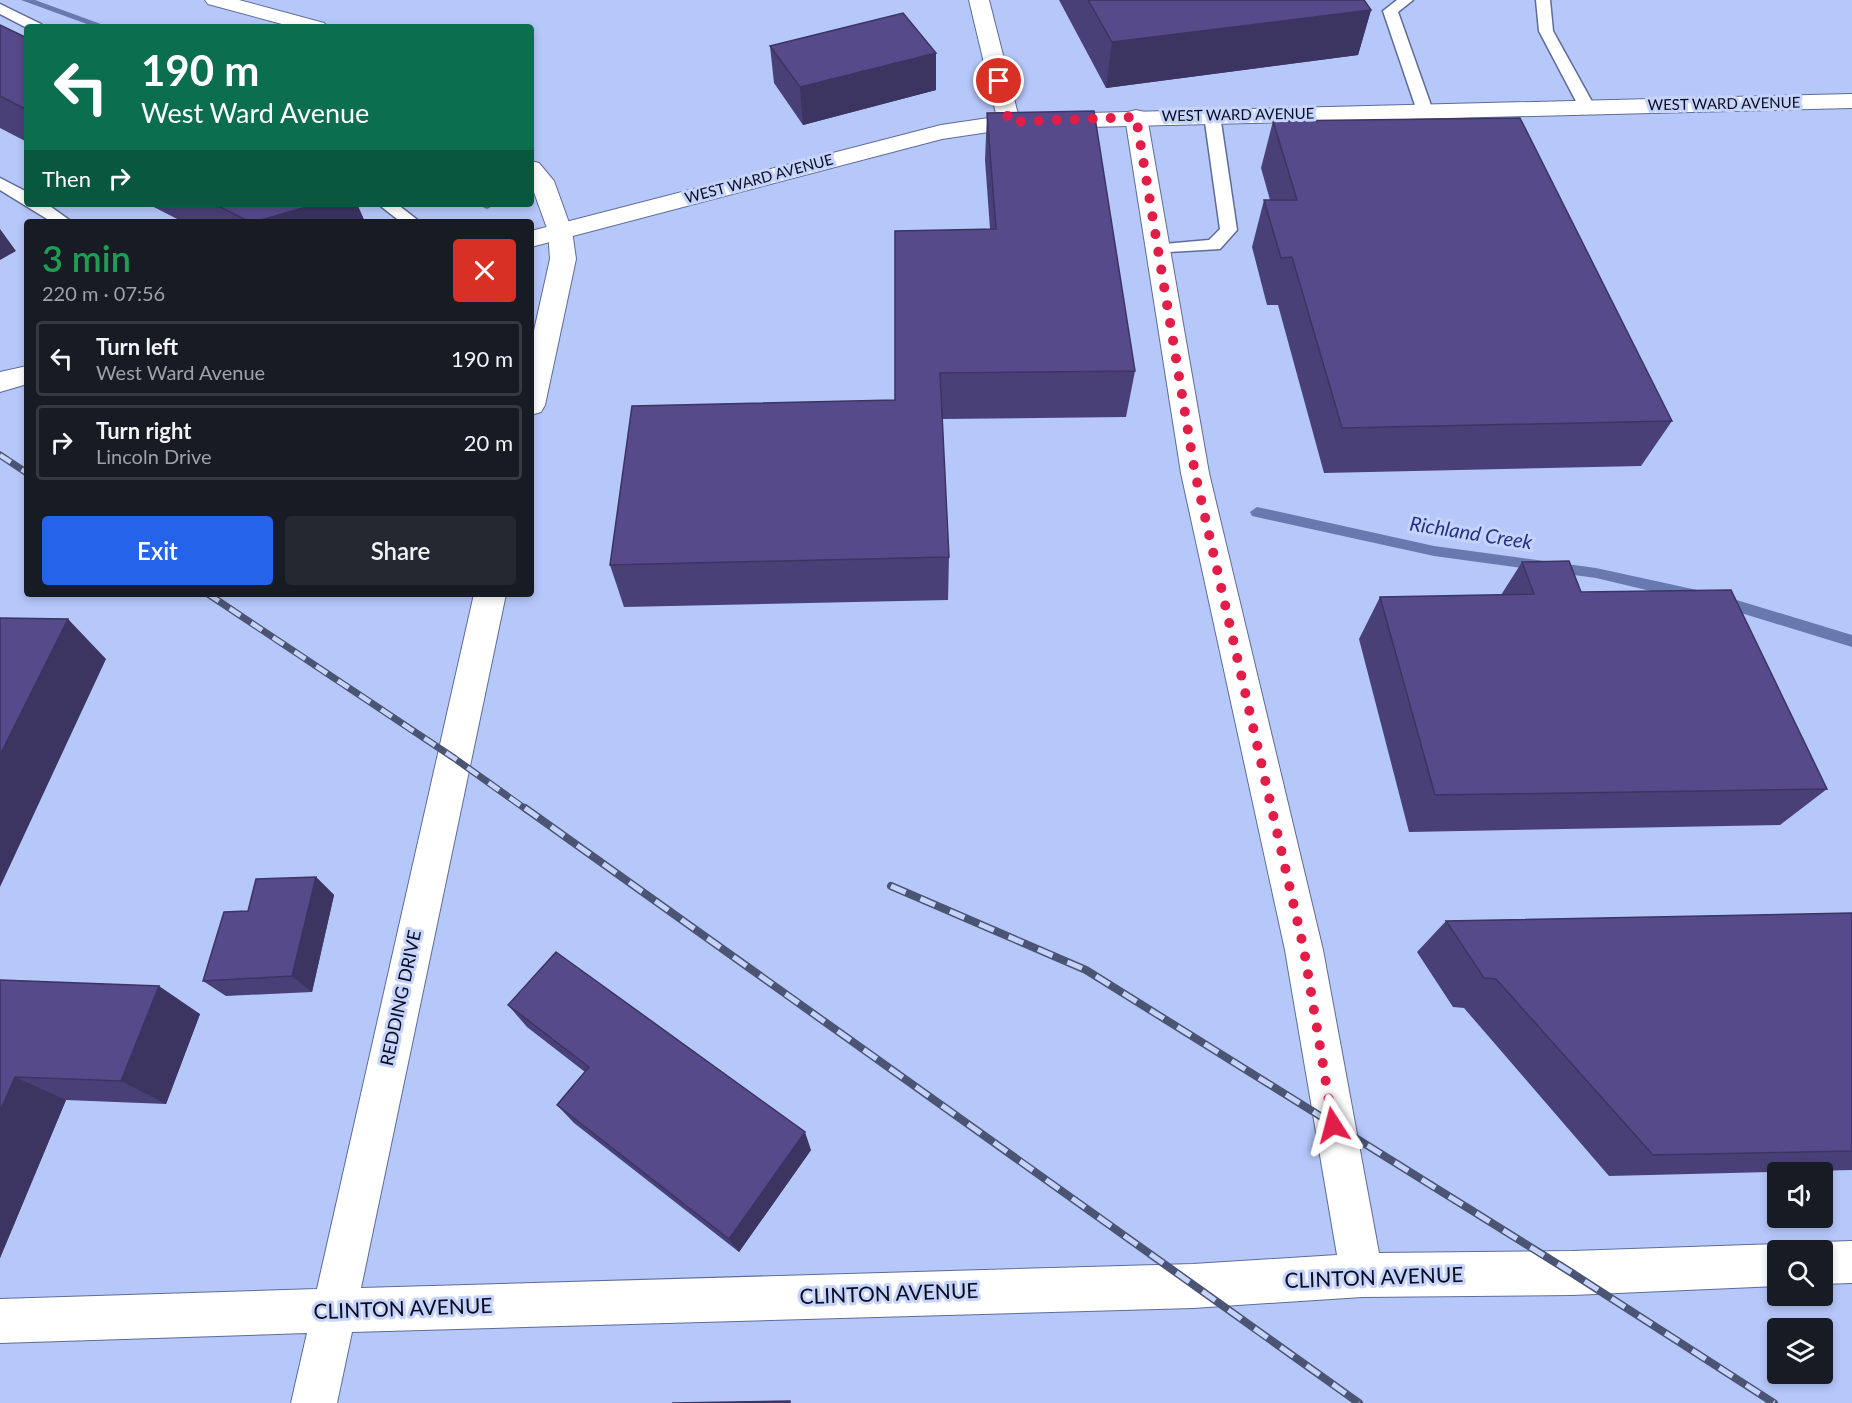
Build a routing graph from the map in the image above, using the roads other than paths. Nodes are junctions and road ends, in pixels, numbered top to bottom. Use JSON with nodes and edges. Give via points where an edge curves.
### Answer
{"nodes":[{"id":1,"x":215,"y":0,"type":"edge"},
{"id":2,"x":980,"y":0,"type":"edge"},
{"id":3,"x":1406,"y":0,"type":"edge"},
{"id":4,"x":1543,"y":0,"type":"edge"},
{"id":5,"x":0,"y":8,"type":"edge"},
{"id":6,"x":30,"y":24,"type":"edge"},
{"id":7,"x":306,"y":24,"type":"edge"},
{"id":8,"x":1852,"y":101,"type":"edge"},
{"id":9,"x":1587,"y":107,"type":"junction"},
{"id":10,"x":1425,"y":111,"type":"junction"},
{"id":11,"x":1212,"y":115,"type":"junction"},
{"id":12,"x":1136,"y":117,"type":"junction"},
{"id":13,"x":1009,"y":122,"type":"junction"},
{"id":14,"x":534,"y":172,"type":"edge"},
{"id":15,"x":0,"y":183,"type":"edge"},
{"id":16,"x":24,"y":197,"type":"edge"},
{"id":17,"x":39,"y":207,"type":"edge"},
{"id":18,"x":390,"y":207,"type":"edge"},
{"id":19,"x":59,"y":219,"type":"edge"},
{"id":20,"x":408,"y":219,"type":"edge"},
{"id":21,"x":560,"y":231,"type":"junction"},
{"id":22,"x":534,"y":238,"type":"edge"},
{"id":23,"x":1158,"y":249,"type":"junction"},
{"id":24,"x":24,"y":376,"type":"edge"},
{"id":25,"x":0,"y":382,"type":"edge"},
{"id":26,"x":534,"y":391,"type":"edge"},
{"id":27,"x":489,"y":597,"type":"edge"},
{"id":28,"x":1852,"y":1262,"type":"edge"},
{"id":29,"x":1833,"y":1263,"type":"edge"},
{"id":30,"x":1767,"y":1265,"type":"edge"},
{"id":31,"x":1362,"y":1275,"type":"junction"},
{"id":32,"x":333,"y":1312,"type":"junction"},
{"id":33,"x":0,"y":1321,"type":"edge"},
{"id":34,"x":314,"y":1403,"type":"edge"}],
"edges":[{"from":1,"to":7,"type":"street"},
{"from":2,"to":13,"type":"street"},
{"from":3,"to":10,"type":"lane","via":[[1390,11]]},
{"from":4,"to":9,"type":"lane","via":[[1546,31]]},
{"from":5,"to":6,"type":"lane"},
{"from":8,"to":9,"type":"street","name":"WEST WARD AVENUE"},
{"from":9,"to":10,"type":"street","name":"WEST WARD AVENUE"},
{"from":10,"to":11,"type":"street","name":"WEST WARD AVENUE"},
{"from":11,"to":12,"type":"street","name":"WEST WARD AVENUE"},
{"from":11,"to":23,"type":"lane","via":[[1229,230],[1214,245]]},
{"from":12,"to":13,"type":"street","name":"WEST WARD AVENUE"},
{"from":12,"to":23,"type":"street"},
{"from":13,"to":21,"type":"street","name":"WEST WARD AVENUE","via":[[941,132]]},
{"from":14,"to":21,"type":"street","via":[[542,181]]},
{"from":15,"to":16,"type":"lane"},
{"from":17,"to":19,"type":"lane"},
{"from":18,"to":20,"type":"lane"},
{"from":21,"to":22,"type":"street","name":"WEST WARD AVENUE"},
{"from":21,"to":26,"type":"street","via":[[563,259]]},
{"from":23,"to":31,"type":"street","via":[[1195,473],[1304,950]]},
{"from":24,"to":25,"type":"street"},
{"from":27,"to":32,"type":"street","name":"REDDING DRIVE"},
{"from":28,"to":29,"type":"street"},
{"from":30,"to":31,"type":"street","name":"CLINTON AVENUE"},
{"from":31,"to":32,"type":"street","name":"CLINTON AVENUE","via":[[1193,1286]]},
{"from":32,"to":33,"type":"street","name":"CLINTON AVENUE"},
{"from":32,"to":34,"type":"street","name":"REDDING DRIVE"}]}
